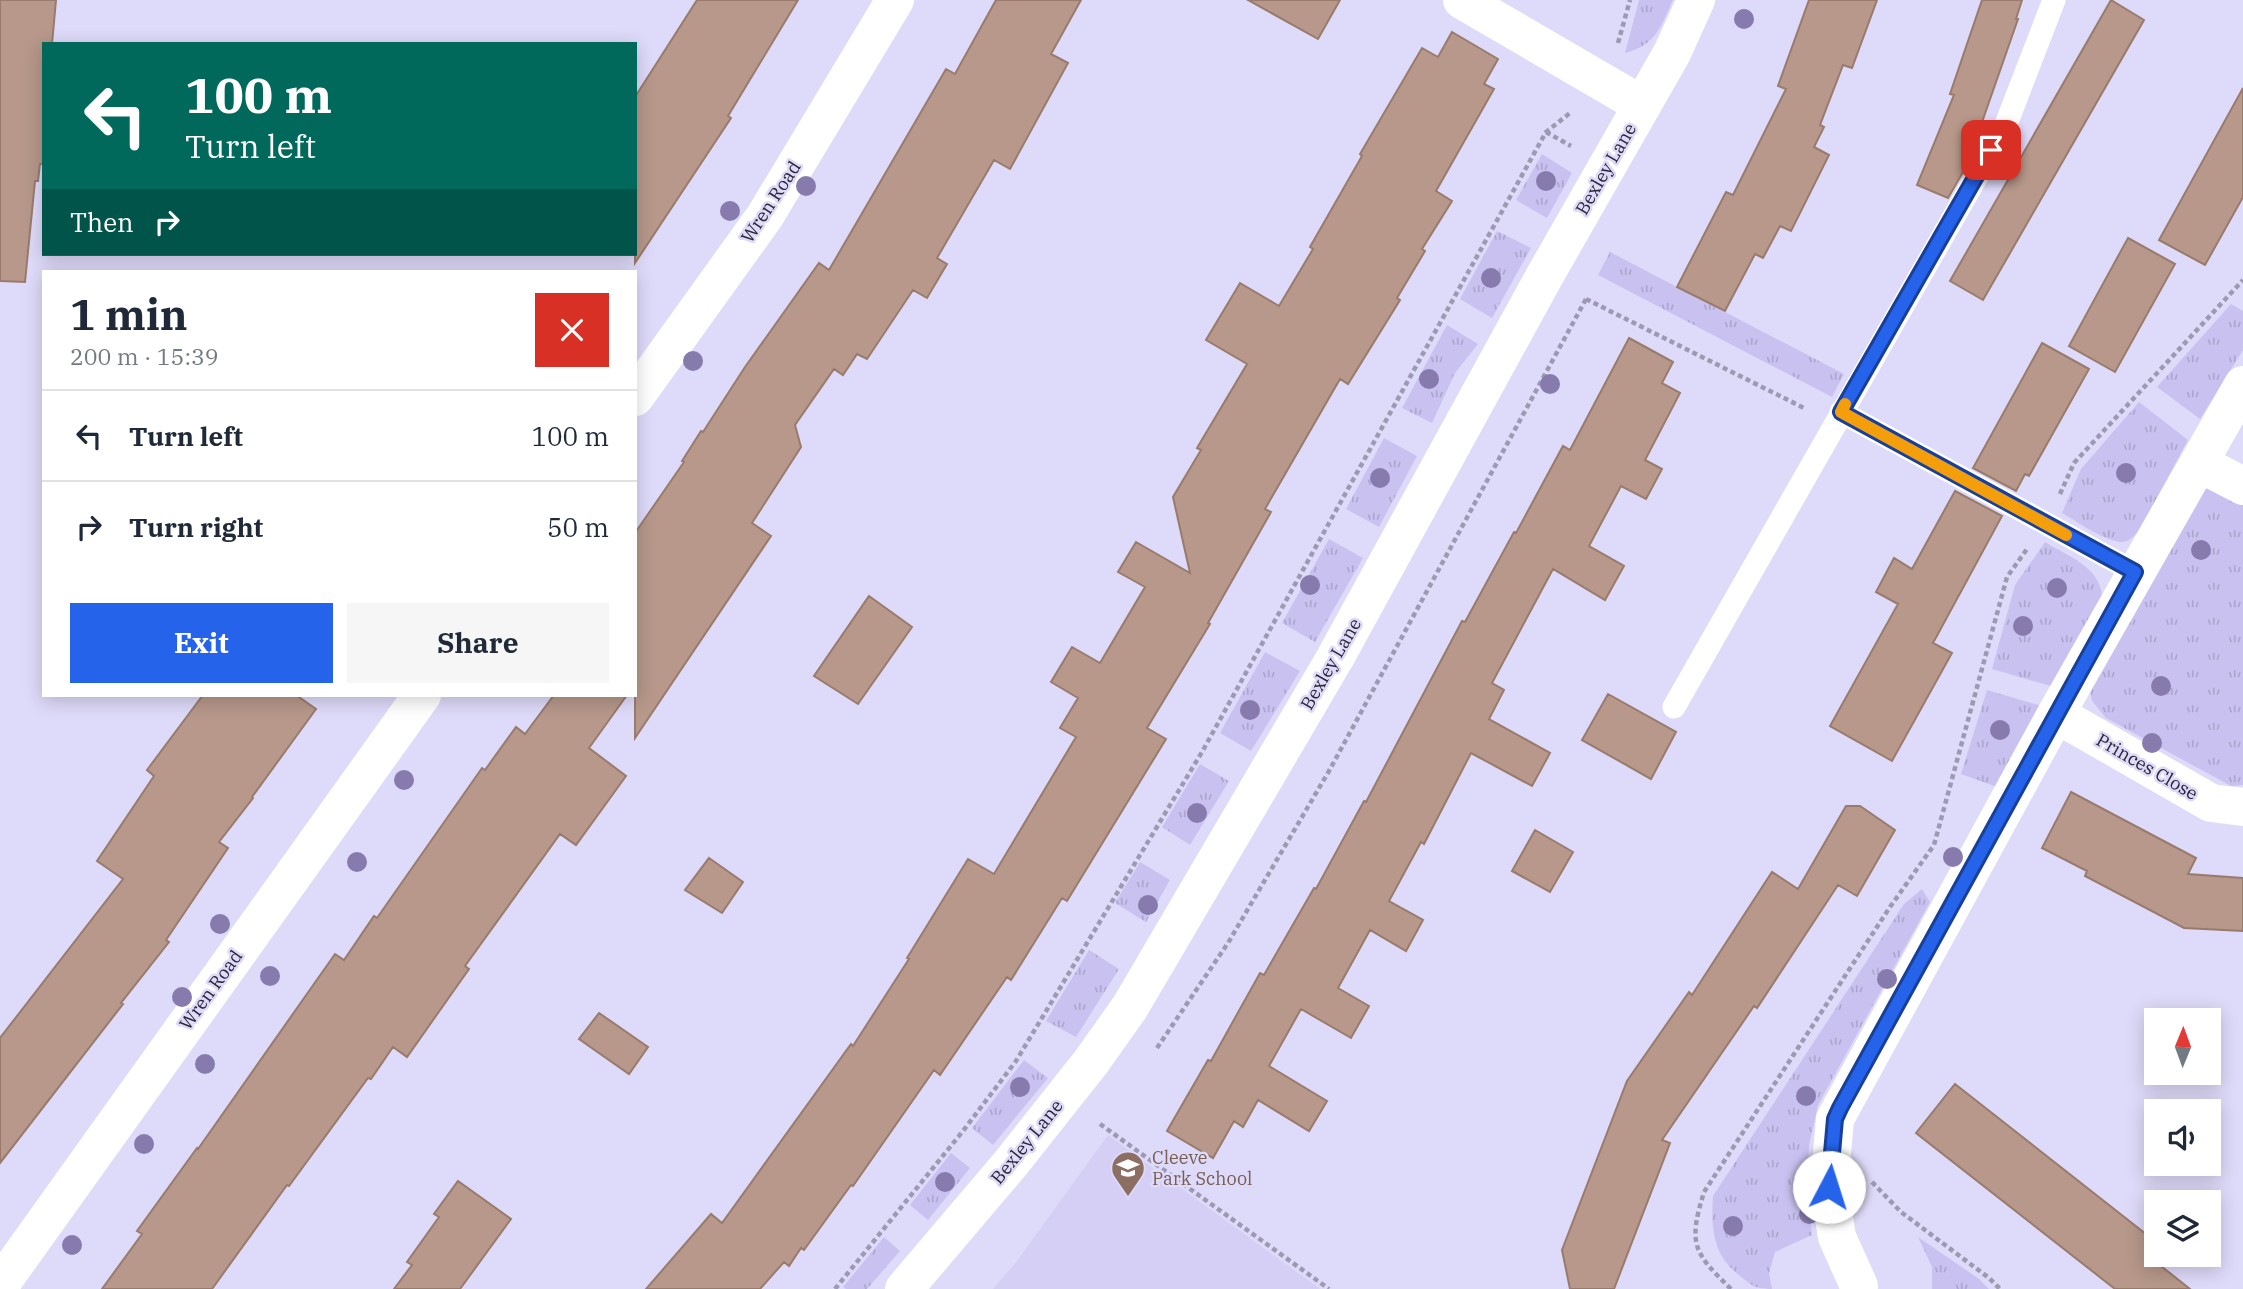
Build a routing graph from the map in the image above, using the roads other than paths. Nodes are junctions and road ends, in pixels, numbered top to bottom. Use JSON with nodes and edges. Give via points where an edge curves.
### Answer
{"nodes":[{"id":1,"x":895,"y":0,"type":"edge"},
{"id":2,"x":1462,"y":0,"type":"edge"},
{"id":3,"x":1696,"y":0,"type":"edge"},
{"id":4,"x":2054,"y":0,"type":"edge"},
{"id":5,"x":1642,"y":105,"type":"junction"},
{"id":6,"x":2243,"y":385,"type":"edge"},
{"id":7,"x":637,"y":394,"type":"edge"},
{"id":8,"x":1841,"y":412,"type":"junction"},
{"id":9,"x":2199,"y":463,"type":"junction"},
{"id":10,"x":2243,"y":486,"type":"edge"},
{"id":11,"x":2135,"y":572,"type":"junction"},
{"id":12,"x":421,"y":697,"type":"edge"},
{"id":13,"x":1674,"y":706,"type":"dead end"},
{"id":14,"x":2056,"y":714,"type":"junction"},
{"id":15,"x":2243,"y":807,"type":"edge"},
{"id":16,"x":0,"y":1285,"type":"edge"},
{"id":17,"x":1859,"y":1286,"type":"dead end"},
{"id":18,"x":904,"y":1289,"type":"edge"}],
"edges":[{"from":1,"to":7,"type":"street","name":"Wren Road","via":[[765,216]]},
{"from":2,"to":5,"type":"street"},
{"from":3,"to":5,"type":"street","name":"Bexley Lane","via":[[1679,41]]},
{"from":4,"to":8,"type":"lane","via":[[2005,127]]},
{"from":5,"to":18,"type":"street","name":"Bexley Lane","via":[[1335,658],[1130,1007],[1011,1163]]},
{"from":6,"to":9,"type":"street"},
{"from":8,"to":11,"type":"lane"},
{"from":8,"to":13,"type":"lane"},
{"from":9,"to":10,"type":"street"},
{"from":9,"to":11,"type":"street"},
{"from":11,"to":14,"type":"street"},
{"from":12,"to":16,"type":"street","name":"Wren Road"},
{"from":14,"to":15,"type":"street","name":"Princes Close","via":[[2211,803]]},
{"from":14,"to":17,"type":"street","via":[[1835,1119],[1829,1187],[1837,1237]]}]}
